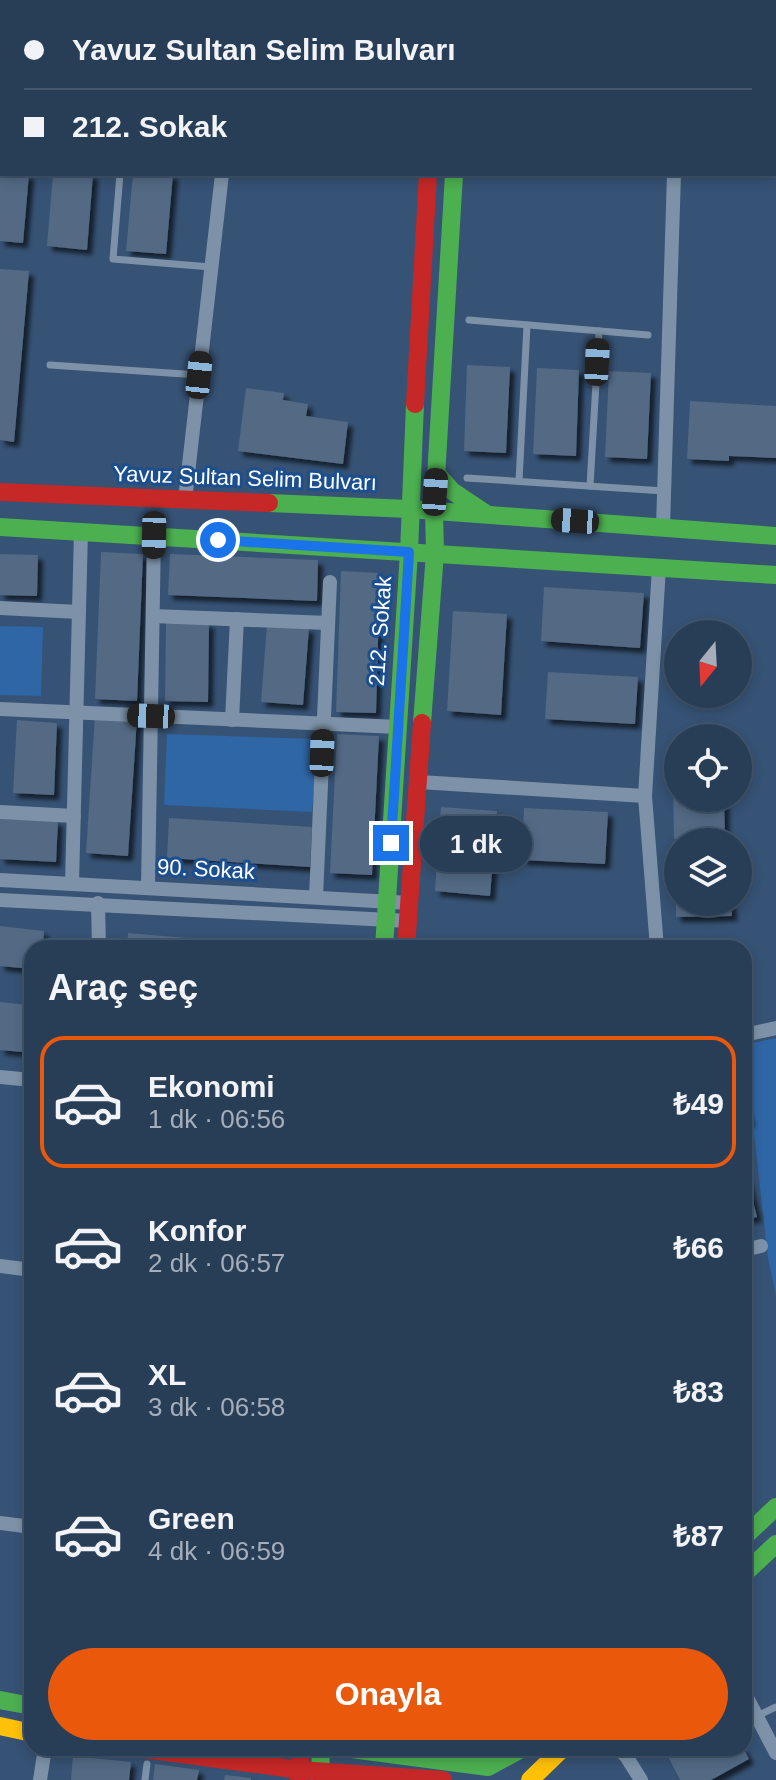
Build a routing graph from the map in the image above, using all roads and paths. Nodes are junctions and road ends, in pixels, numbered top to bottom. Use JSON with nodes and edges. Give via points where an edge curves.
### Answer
{"nodes":[{"id":1,"x":120,"y":176,"type":"edge"},
{"id":2,"x":222,"y":176,"type":"edge"},
{"id":3,"x":428,"y":176,"type":"edge"},
{"id":4,"x":454,"y":176,"type":"edge"},
{"id":5,"x":674,"y":176,"type":"edge"},
{"id":6,"x":211,"y":267,"type":"junction"},
{"id":7,"x":469,"y":320,"type":"dead end"},
{"id":8,"x":527,"y":325,"type":"junction"},
{"id":9,"x":599,"y":331,"type":"junction"},
{"id":10,"x":648,"y":335,"type":"dead end"},
{"id":11,"x":50,"y":365,"type":"dead end"},
{"id":12,"x":199,"y":375,"type":"junction"},
{"id":13,"x":436,"y":473,"type":"junction"},
{"id":14,"x":467,"y":478,"type":"dead end"},
{"id":15,"x":519,"y":481,"type":"junction"},
{"id":16,"x":590,"y":486,"type":"junction"},
{"id":17,"x":664,"y":491,"type":"junction"},
{"id":18,"x":0,"y":492,"type":"edge"},
{"id":19,"x":185,"y":500,"type":"junction"},
{"id":20,"x":409,"y":509,"type":"junction"},
{"id":21,"x":434,"y":511,"type":"junction"},
{"id":22,"x":487,"y":514,"type":"junction"},
{"id":23,"x":0,"y":527,"type":"edge"},
{"id":24,"x":663,"y":527,"type":"junction"},
{"id":25,"x":81,"y":531,"type":"junction"},
{"id":26,"x":154,"y":535,"type":"junction"},
{"id":27,"x":776,"y":536,"type":"edge"},
{"id":28,"x":409,"y":552,"type":"junction"},
{"id":29,"x":435,"y":553,"type":"junction"},
{"id":30,"x":493,"y":557,"type":"junction"},
{"id":31,"x":659,"y":567,"type":"junction"},
{"id":32,"x":776,"y":575,"type":"edge"},
{"id":33,"x":330,"y":582,"type":"dead end"},
{"id":34,"x":432,"y":595,"type":"junction"},
{"id":35,"x":0,"y":608,"type":"edge"},
{"id":36,"x":79,"y":612,"type":"junction"},
{"id":37,"x":153,"y":616,"type":"junction"},
{"id":38,"x":237,"y":619,"type":"junction"},
{"id":39,"x":328,"y":623,"type":"junction"},
{"id":40,"x":0,"y":709,"type":"edge"},
{"id":41,"x":77,"y":713,"type":"junction"},
{"id":42,"x":151,"y":716,"type":"junction"},
{"id":43,"x":232,"y":720,"type":"junction"},
{"id":44,"x":323,"y":724,"type":"junction"},
{"id":45,"x":398,"y":727,"type":"junction"},
{"id":46,"x":419,"y":782,"type":"junction"},
{"id":47,"x":645,"y":796,"type":"junction"},
{"id":48,"x":0,"y":812,"type":"edge"},
{"id":49,"x":74,"y":816,"type":"junction"},
{"id":50,"x":0,"y":880,"type":"edge"},
{"id":51,"x":72,"y":884,"type":"junction"},
{"id":52,"x":148,"y":887,"type":"junction"},
{"id":53,"x":316,"y":897,"type":"junction"},
{"id":54,"x":0,"y":900,"type":"edge"},
{"id":55,"x":98,"y":903,"type":"junction"},
{"id":56,"x":387,"y":910,"type":"junction"},
{"id":57,"x":409,"y":912,"type":"junction"},
{"id":58,"x":99,"y":940,"type":"edge"},
{"id":59,"x":385,"y":940,"type":"edge"},
{"id":60,"x":407,"y":940,"type":"edge"},
{"id":61,"x":656,"y":940,"type":"edge"},
{"id":62,"x":776,"y":1028,"type":"edge"},
{"id":63,"x":752,"y":1033,"type":"edge"},
{"id":64,"x":0,"y":1077,"type":"edge"},
{"id":65,"x":24,"y":1079,"type":"edge"},
{"id":66,"x":761,"y":1246,"type":"dead end"},
{"id":67,"x":752,"y":1248,"type":"edge"},
{"id":68,"x":0,"y":1266,"type":"edge"},
{"id":69,"x":24,"y":1269,"type":"edge"},
{"id":70,"x":776,"y":1507,"type":"edge"},
{"id":71,"x":0,"y":1523,"type":"edge"},
{"id":72,"x":24,"y":1526,"type":"edge"},
{"id":73,"x":752,"y":1530,"type":"edge"},
{"id":74,"x":776,"y":1544,"type":"edge"},
{"id":75,"x":752,"y":1566,"type":"edge"},
{"id":76,"x":0,"y":1700,"type":"edge"},
{"id":77,"x":24,"y":1704,"type":"edge"},
{"id":78,"x":752,"y":1707,"type":"edge"},
{"id":79,"x":776,"y":1707,"type":"edge"},
{"id":80,"x":757,"y":1716,"type":"junction"},
{"id":81,"x":0,"y":1726,"type":"edge"},
{"id":82,"x":24,"y":1731,"type":"edge"},
{"id":83,"x":776,"y":1753,"type":"edge"},
{"id":84,"x":44,"y":1756,"type":"edge"},
{"id":85,"x":185,"y":1756,"type":"edge"},
{"id":86,"x":321,"y":1756,"type":"edge"},
{"id":87,"x":405,"y":1756,"type":"edge"},
{"id":88,"x":508,"y":1756,"type":"edge"},
{"id":89,"x":555,"y":1756,"type":"edge"},
{"id":90,"x":626,"y":1756,"type":"edge"},
{"id":91,"x":147,"y":1764,"type":"dead end"},
{"id":92,"x":299,"y":1775,"type":"edge"},
{"id":93,"x":320,"y":1776,"type":"edge"},
{"id":94,"x":40,"y":1780,"type":"edge"},
{"id":95,"x":145,"y":1780,"type":"edge"},
{"id":96,"x":443,"y":1780,"type":"edge"},
{"id":97,"x":530,"y":1780,"type":"edge"},
{"id":98,"x":641,"y":1780,"type":"edge"}],
"edges":[{"from":1,"to":6,"type":"lane","via":[[113,259]]},
{"from":2,"to":6,"type":"street"},
{"from":3,"to":20,"type":"street","name":"212. Sokak"},
{"from":4,"to":13,"type":"street"},
{"from":5,"to":17,"type":"street"},
{"from":6,"to":12,"type":"street"},
{"from":7,"to":8,"type":"lane"},
{"from":8,"to":9,"type":"lane"},
{"from":8,"to":15,"type":"lane"},
{"from":9,"to":10,"type":"lane"},
{"from":9,"to":16,"type":"lane"},
{"from":11,"to":12,"type":"lane"},
{"from":12,"to":19,"type":"street"},
{"from":13,"to":21,"type":"street"},
{"from":13,"to":22,"type":"street","via":[[452,491]]},
{"from":14,"to":15,"type":"lane"},
{"from":15,"to":16,"type":"lane"},
{"from":16,"to":17,"type":"lane"},
{"from":17,"to":24,"type":"street"},
{"from":18,"to":19,"type":"street","name":"Yavuz Sultan Selim Bulvarı"},
{"from":19,"to":20,"type":"street","name":"Yavuz Sultan Selim Bulvarı"},
{"from":20,"to":21,"type":"street","name":"Yavuz Sultan Selim Bulvarı"},
{"from":20,"to":28,"type":"street","name":"212. Sokak"},
{"from":21,"to":22,"type":"street","name":"Yavuz Sultan Selim Bulvarı"},
{"from":21,"to":29,"type":"street"},
{"from":22,"to":24,"type":"street","name":"Yavuz Sultan Selim Bulvarı"},
{"from":23,"to":25,"type":"street"},
{"from":24,"to":27,"type":"street","name":"Yavuz Sultan Selim Bulvarı"},
{"from":25,"to":26,"type":"street"},
{"from":25,"to":36,"type":"street"},
{"from":26,"to":28,"type":"street"},
{"from":26,"to":37,"type":"street"},
{"from":28,"to":29,"type":"street"},
{"from":28,"to":45,"type":"street","name":"212. Sokak"},
{"from":29,"to":30,"type":"street"},
{"from":29,"to":34,"type":"street"},
{"from":30,"to":31,"type":"street"},
{"from":30,"to":34,"type":"street","via":[[453,567]]},
{"from":31,"to":32,"type":"street"},
{"from":31,"to":47,"type":"street"},
{"from":33,"to":39,"type":"street"},
{"from":34,"to":46,"type":"street"},
{"from":35,"to":36,"type":"street"},
{"from":36,"to":41,"type":"street"},
{"from":37,"to":38,"type":"street"},
{"from":37,"to":42,"type":"street"},
{"from":38,"to":39,"type":"street"},
{"from":38,"to":43,"type":"street"},
{"from":39,"to":44,"type":"street"},
{"from":40,"to":41,"type":"street"},
{"from":41,"to":42,"type":"street"},
{"from":41,"to":49,"type":"street"},
{"from":42,"to":43,"type":"street"},
{"from":42,"to":52,"type":"street"},
{"from":43,"to":44,"type":"street"},
{"from":44,"to":45,"type":"street"},
{"from":44,"to":53,"type":"street"},
{"from":45,"to":56,"type":"street","name":"212. Sokak"},
{"from":46,"to":47,"type":"street"},
{"from":46,"to":57,"type":"street"},
{"from":47,"to":61,"type":"street"},
{"from":48,"to":49,"type":"street"},
{"from":49,"to":51,"type":"street"},
{"from":50,"to":51,"type":"street","name":"90. Sokak"},
{"from":51,"to":52,"type":"street","name":"90. Sokak"},
{"from":52,"to":53,"type":"street","name":"90. Sokak"},
{"from":53,"to":56,"type":"street","name":"90. Sokak"},
{"from":54,"to":55,"type":"street","name":"90. Sokak"},
{"from":55,"to":56,"type":"street","name":"90. Sokak"},
{"from":55,"to":58,"type":"street"},
{"from":56,"to":57,"type":"street","name":"90. Sokak"},
{"from":56,"to":59,"type":"street","name":"212. Sokak"},
{"from":57,"to":60,"type":"street"},
{"from":62,"to":63,"type":"street"},
{"from":64,"to":65,"type":"street"},
{"from":66,"to":67,"type":"street"},
{"from":68,"to":69,"type":"street"},
{"from":70,"to":73,"type":"street"},
{"from":71,"to":72,"type":"street"},
{"from":74,"to":75,"type":"street"},
{"from":76,"to":77,"type":"street"},
{"from":78,"to":80,"type":"street"},
{"from":79,"to":80,"type":"lane"},
{"from":80,"to":83,"type":"street"},
{"from":81,"to":82,"type":"street"},
{"from":84,"to":94,"type":"street"},
{"from":85,"to":92,"type":"street"},
{"from":86,"to":93,"type":"street"},
{"from":87,"to":88,"type":"street","via":[[488,1767]]},
{"from":89,"to":97,"type":"street"},
{"from":90,"to":98,"type":"street"},
{"from":91,"to":95,"type":"lane"},
{"from":92,"to":93,"type":"street"},
{"from":93,"to":96,"type":"street"}]}
